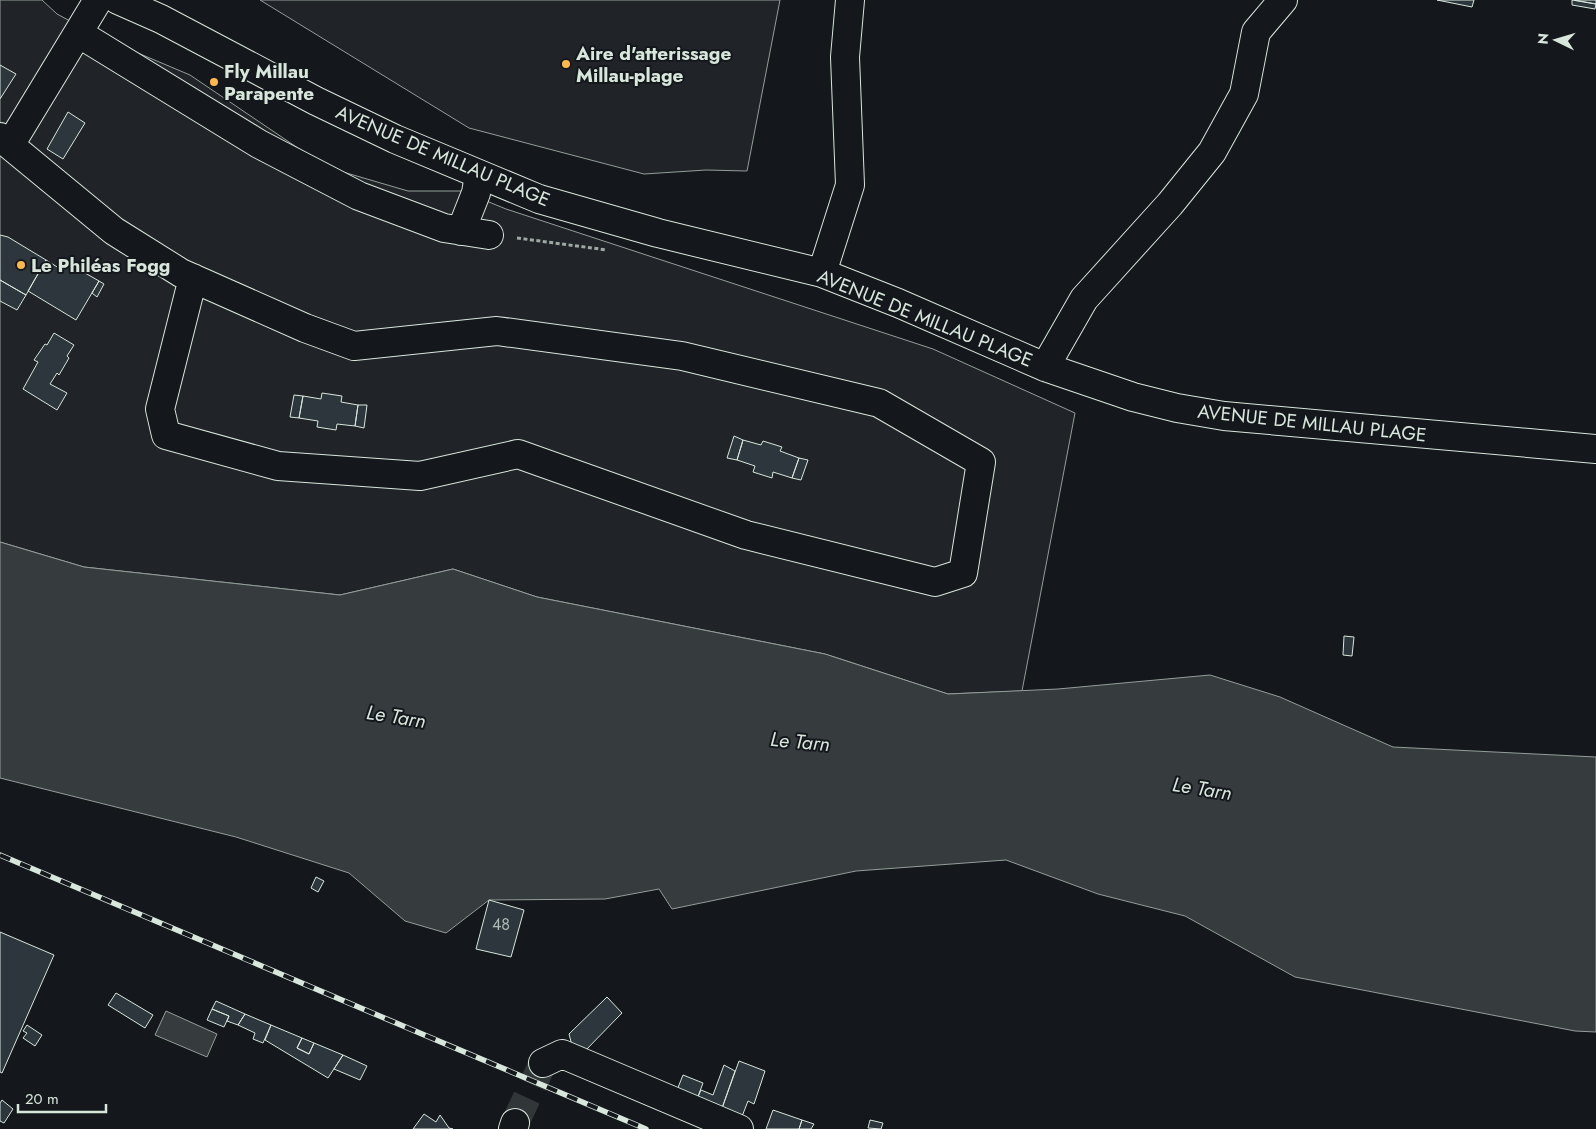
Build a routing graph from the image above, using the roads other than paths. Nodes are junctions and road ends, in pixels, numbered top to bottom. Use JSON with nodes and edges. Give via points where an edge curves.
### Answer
{"nodes":[{"id":1,"x":98,"y":0,"type":"edge"},
{"id":2,"x":118,"y":0,"type":"edge"},
{"id":3,"x":850,"y":0,"type":"edge"},
{"id":4,"x":1255,"y":0,"type":"edge"},
{"id":5,"x":1283,"y":0,"type":"edge"},
{"id":6,"x":1256,"y":32,"type":"junction"},
{"id":7,"x":78,"y":33,"type":"junction"},
{"id":8,"x":5,"y":141,"type":"edge"},
{"id":9,"x":479,"y":175,"type":"junction"},
{"id":10,"x":461,"y":230,"type":"junction"},
{"id":11,"x":489,"y":235,"type":"dead end"},
{"id":12,"x":822,"y":273,"type":"junction"},
{"id":13,"x":193,"y":278,"type":"junction"},
{"id":14,"x":1046,"y":367,"type":"junction"},
{"id":15,"x":1596,"y":449,"type":"edge"},
{"id":16,"x":543,"y":1063,"type":"dead end"},
{"id":17,"x":739,"y":1129,"type":"edge"}],
"edges":[{"from":1,"to":7,"type":"street"},
{"from":2,"to":9,"type":"street","name":"AVENUE DE MILLAU PLAGE","via":[[161,19],[316,101]]},
{"from":3,"to":12,"type":"street","via":[[845,57],[850,185]]},
{"from":4,"to":6,"type":"street"},
{"from":5,"to":6,"type":"street"},
{"from":6,"to":14,"type":"street","via":[[1244,94],[1212,152],[1084,299]]},
{"from":7,"to":8,"type":"street"},
{"from":7,"to":10,"type":"street","via":[[275,152],[359,196],[444,228]]},
{"from":8,"to":13,"type":"street","via":[[114,231]]},
{"from":9,"to":10,"type":"street"},
{"from":9,"to":12,"type":"street","name":"AVENUE DE MILLAU PLAGE","via":[[538,199]]},
{"from":10,"to":11,"type":"street"},
{"from":12,"to":14,"type":"street","name":"AVENUE DE MILLAU PLAGE"},
{"from":13,"to":13,"type":"street","via":[[160,409],[166,435],[278,466],[420,476],[518,454],[746,535],[936,582],[963,573],[981,462],[879,403],[682,356],[497,331],[354,346]]},
{"from":14,"to":15,"type":"street","name":"AVENUE DE MILLAU PLAGE","via":[[1133,397],[1224,416]]},
{"from":16,"to":17,"type":"street","via":[[562,1054]]}]}
